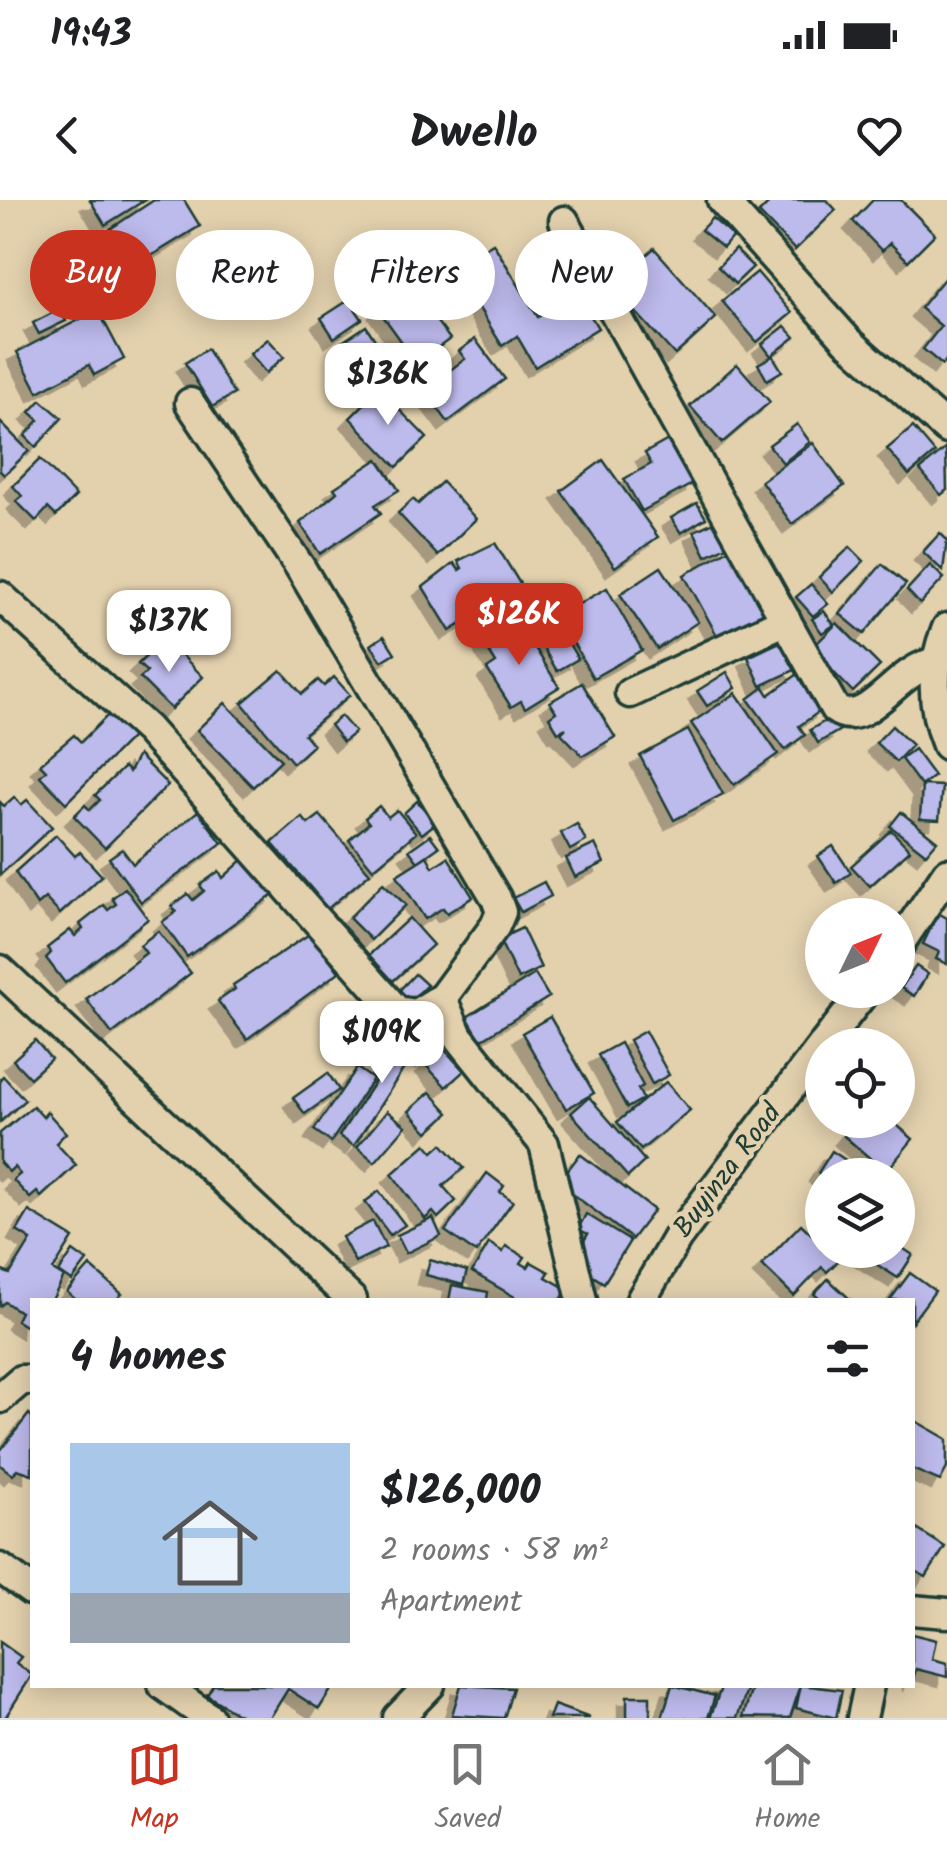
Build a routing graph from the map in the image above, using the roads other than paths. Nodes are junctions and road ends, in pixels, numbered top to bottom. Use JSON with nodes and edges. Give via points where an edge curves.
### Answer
{"nodes":[{"id":1,"x":722,"y":200,"type":"edge"},
{"id":2,"x":564,"y":221,"type":"dead end"},
{"id":3,"x":190,"y":403,"type":"dead end"},
{"id":4,"x":947,"y":429,"type":"edge"},
{"id":5,"x":0,"y":596,"type":"edge"},
{"id":6,"x":786,"y":620,"type":"junction"},
{"id":7,"x":947,"y":628,"type":"edge"},
{"id":8,"x":936,"y":662,"type":"junction"},
{"id":9,"x":630,"y":693,"type":"dead end"},
{"id":10,"x":947,"y":746,"type":"edge"},
{"id":11,"x":947,"y":873,"type":"edge"},
{"id":12,"x":915,"y":921,"type":"edge"},
{"id":13,"x":0,"y":970,"type":"edge"},
{"id":14,"x":442,"y":998,"type":"junction"},
{"id":15,"x":852,"y":1008,"type":"edge"},
{"id":16,"x":837,"y":1028,"type":"edge"},
{"id":17,"x":805,"y":1070,"type":"edge"},
{"id":18,"x":350,"y":1298,"type":"edge"},
{"id":19,"x":582,"y":1298,"type":"edge"},
{"id":20,"x":645,"y":1298,"type":"edge"},
{"id":21,"x":30,"y":1380,"type":"edge"},
{"id":22,"x":0,"y":1398,"type":"edge"},
{"id":23,"x":1,"y":1570,"type":"edge"},
{"id":24,"x":30,"y":1590,"type":"edge"},
{"id":25,"x":915,"y":1610,"type":"edge"},
{"id":26,"x":947,"y":1614,"type":"edge"},
{"id":27,"x":167,"y":1688,"type":"edge"},
{"id":28,"x":427,"y":1688,"type":"edge"},
{"id":29,"x":867,"y":1688,"type":"edge"},
{"id":30,"x":209,"y":1718,"type":"edge"},
{"id":31,"x":400,"y":1718,"type":"edge"},
{"id":32,"x":862,"y":1718,"type":"edge"}],
"edges":[{"from":1,"to":4,"type":"street","via":[[847,340]]},
{"from":2,"to":6,"type":"street"},
{"from":3,"to":14,"type":"street","via":[[300,568],[496,898],[501,912],[495,926]]},
{"from":5,"to":14,"type":"street","via":[[147,729],[397,1012],[416,1014]]},
{"from":6,"to":8,"type":"street","via":[[835,709],[848,716],[862,715],[910,670]]},
{"from":6,"to":9,"type":"street"},
{"from":7,"to":8,"type":"street"},
{"from":8,"to":10,"type":"street","via":[[935,716]]},
{"from":11,"to":12,"type":"street"},
{"from":13,"to":18,"type":"street"},
{"from":14,"to":19,"type":"street","via":[[458,1036],[544,1144]]},
{"from":15,"to":16,"type":"street","name":"Buyinza Road"},
{"from":17,"to":20,"type":"street","name":"Buyinza Road","via":[[677,1238]]},
{"from":21,"to":22,"type":"street"},
{"from":23,"to":24,"type":"street"},
{"from":25,"to":26,"type":"street"},
{"from":27,"to":30,"type":"street"},
{"from":28,"to":31,"type":"street"},
{"from":29,"to":32,"type":"street"}]}
